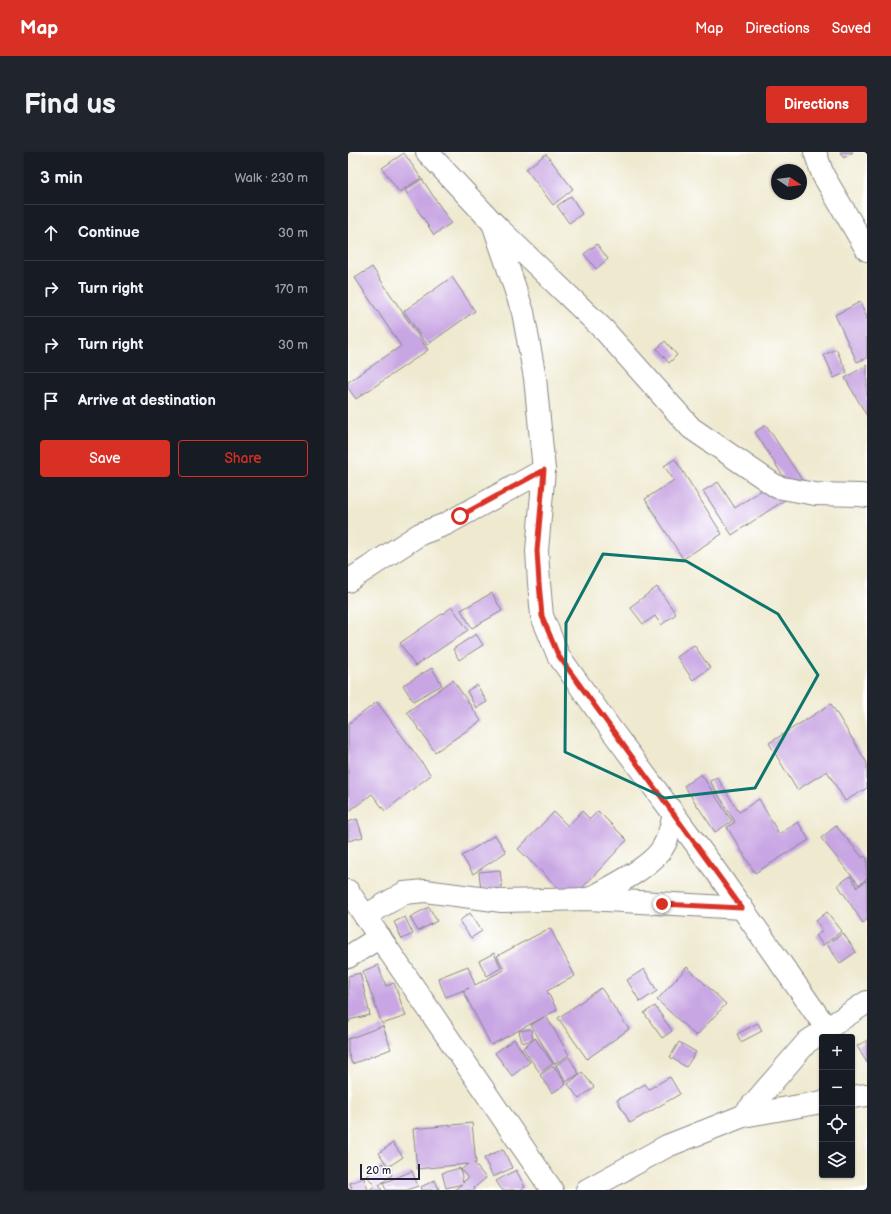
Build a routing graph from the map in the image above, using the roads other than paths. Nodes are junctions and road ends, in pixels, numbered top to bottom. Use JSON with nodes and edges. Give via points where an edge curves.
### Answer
{"nodes":[{"id":1,"x":427,"y":152,"type":"edge"},
{"id":2,"x":815,"y":152,"type":"edge"},
{"id":3,"x":493,"y":223,"type":"junction"},
{"id":4,"x":867,"y":250,"type":"edge"},
{"id":5,"x":544,"y":470,"type":"junction"},
{"id":6,"x":867,"y":496,"type":"edge"},
{"id":7,"x":348,"y":581,"type":"edge"},
{"id":8,"x":674,"y":815,"type":"junction"},
{"id":9,"x":348,"y":891,"type":"edge"},
{"id":10,"x":589,"y":899,"type":"junction"},
{"id":11,"x":742,"y":908,"type":"junction"},
{"id":12,"x":365,"y":916,"type":"junction"},
{"id":13,"x":380,"y":937,"type":"junction"},
{"id":14,"x":348,"y":957,"type":"edge"},
{"id":15,"x":867,"y":1002,"type":"edge"},
{"id":16,"x":827,"y":1029,"type":"junction"},
{"id":17,"x":867,"y":1094,"type":"edge"},
{"id":18,"x":855,"y":1096,"type":"edge"},
{"id":19,"x":819,"y":1103,"type":"edge"},
{"id":20,"x":743,"y":1116,"type":"junction"},
{"id":21,"x":552,"y":1190,"type":"edge"},
{"id":22,"x":587,"y":1190,"type":"edge"}],
"edges":[{"from":1,"to":3,"type":"street"},
{"from":2,"to":4,"type":"street","via":[[823,175]]},
{"from":3,"to":5,"type":"street","via":[[523,312],[536,378]]},
{"from":3,"to":6,"type":"street","via":[[605,331],[691,428],[777,487],[815,494]]},
{"from":5,"to":7,"type":"street","via":[[446,524],[420,534]]},
{"from":5,"to":8,"type":"street","via":[[537,551],[542,616],[558,655]]},
{"from":8,"to":10,"type":"street","via":[[663,848],[648,864]]},
{"from":8,"to":11,"type":"street"},
{"from":9,"to":12,"type":"street"},
{"from":10,"to":11,"type":"street"},
{"from":10,"to":12,"type":"street","via":[[502,901],[425,891],[404,893]]},
{"from":11,"to":16,"type":"street"},
{"from":12,"to":13,"type":"street"},
{"from":13,"to":14,"type":"street"},
{"from":13,"to":21,"type":"street"},
{"from":15,"to":16,"type":"street"},
{"from":16,"to":20,"type":"street","via":[[807,1042]]},
{"from":17,"to":18,"type":"street"},
{"from":19,"to":20,"type":"street"},
{"from":20,"to":22,"type":"street","via":[[667,1146]]}]}
